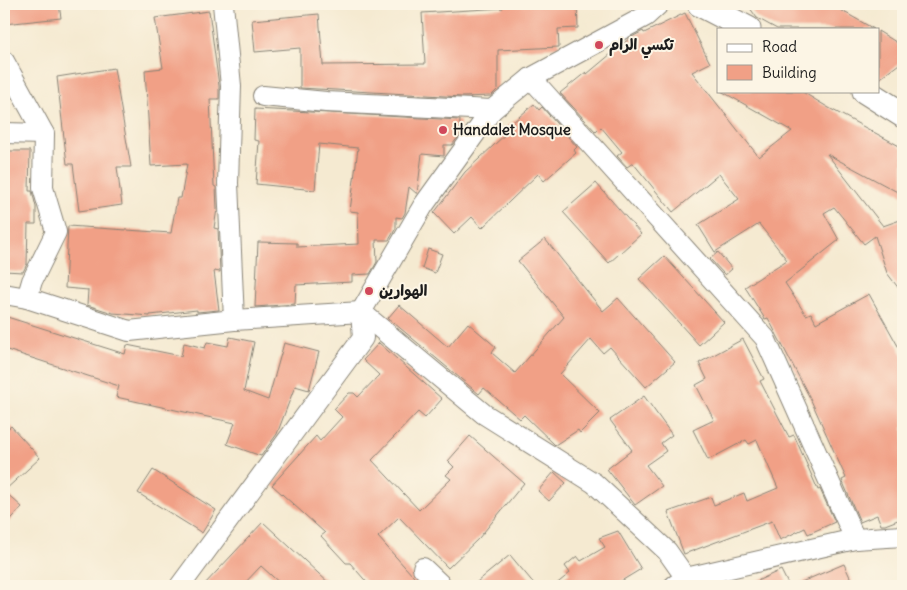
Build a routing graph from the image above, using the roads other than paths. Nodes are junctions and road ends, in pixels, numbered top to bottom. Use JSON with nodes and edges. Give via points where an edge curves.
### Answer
{"nodes":[{"id":1,"x":223,"y":4,"type":"edge"},
{"id":2,"x":659,"y":4,"type":"edge"},
{"id":3,"x":700,"y":4,"type":"edge"},
{"id":4,"x":746,"y":28,"type":"edge"},
{"id":5,"x":4,"y":61,"type":"edge"},
{"id":6,"x":531,"y":78,"type":"junction"},
{"id":7,"x":867,"y":92,"type":"edge"},
{"id":8,"x":263,"y":96,"type":"dead end"},
{"id":9,"x":492,"y":110,"type":"junction"},
{"id":10,"x":903,"y":114,"type":"edge"},
{"id":11,"x":4,"y":133,"type":"edge"},
{"id":12,"x":44,"y":134,"type":"junction"},
{"id":13,"x":4,"y":294,"type":"edge"},
{"id":14,"x":27,"y":298,"type":"junction"},
{"id":15,"x":361,"y":312,"type":"junction"},
{"id":16,"x":234,"y":320,"type":"junction"},
{"id":17,"x":903,"y":536,"type":"edge"},
{"id":18,"x":855,"y":539,"type":"junction"},
{"id":19,"x":423,"y":568,"type":"dead end"},
{"id":20,"x":680,"y":582,"type":"edge"},
{"id":21,"x":180,"y":586,"type":"edge"},
{"id":22,"x":442,"y":586,"type":"edge"}],
"edges":[{"from":1,"to":16,"type":"street","via":[[231,86],[228,183]]},
{"from":2,"to":6,"type":"street","via":[[646,16]]},
{"from":3,"to":4,"type":"street"},
{"from":5,"to":12,"type":"street"},
{"from":6,"to":9,"type":"street"},
{"from":6,"to":18,"type":"street","via":[[765,338]]},
{"from":7,"to":10,"type":"street"},
{"from":8,"to":9,"type":"street"},
{"from":9,"to":15,"type":"street","via":[[424,206]]},
{"from":11,"to":12,"type":"street"},
{"from":12,"to":14,"type":"street","via":[[43,188],[56,232]]},
{"from":13,"to":14,"type":"street"},
{"from":14,"to":16,"type":"street","via":[[130,332]]},
{"from":15,"to":16,"type":"street"},
{"from":15,"to":20,"type":"street","via":[[484,414],[594,483],[667,551]]},
{"from":15,"to":21,"type":"street","via":[[363,338]]},
{"from":17,"to":18,"type":"street"},
{"from":18,"to":20,"type":"street"},
{"from":19,"to":22,"type":"street"}]}
